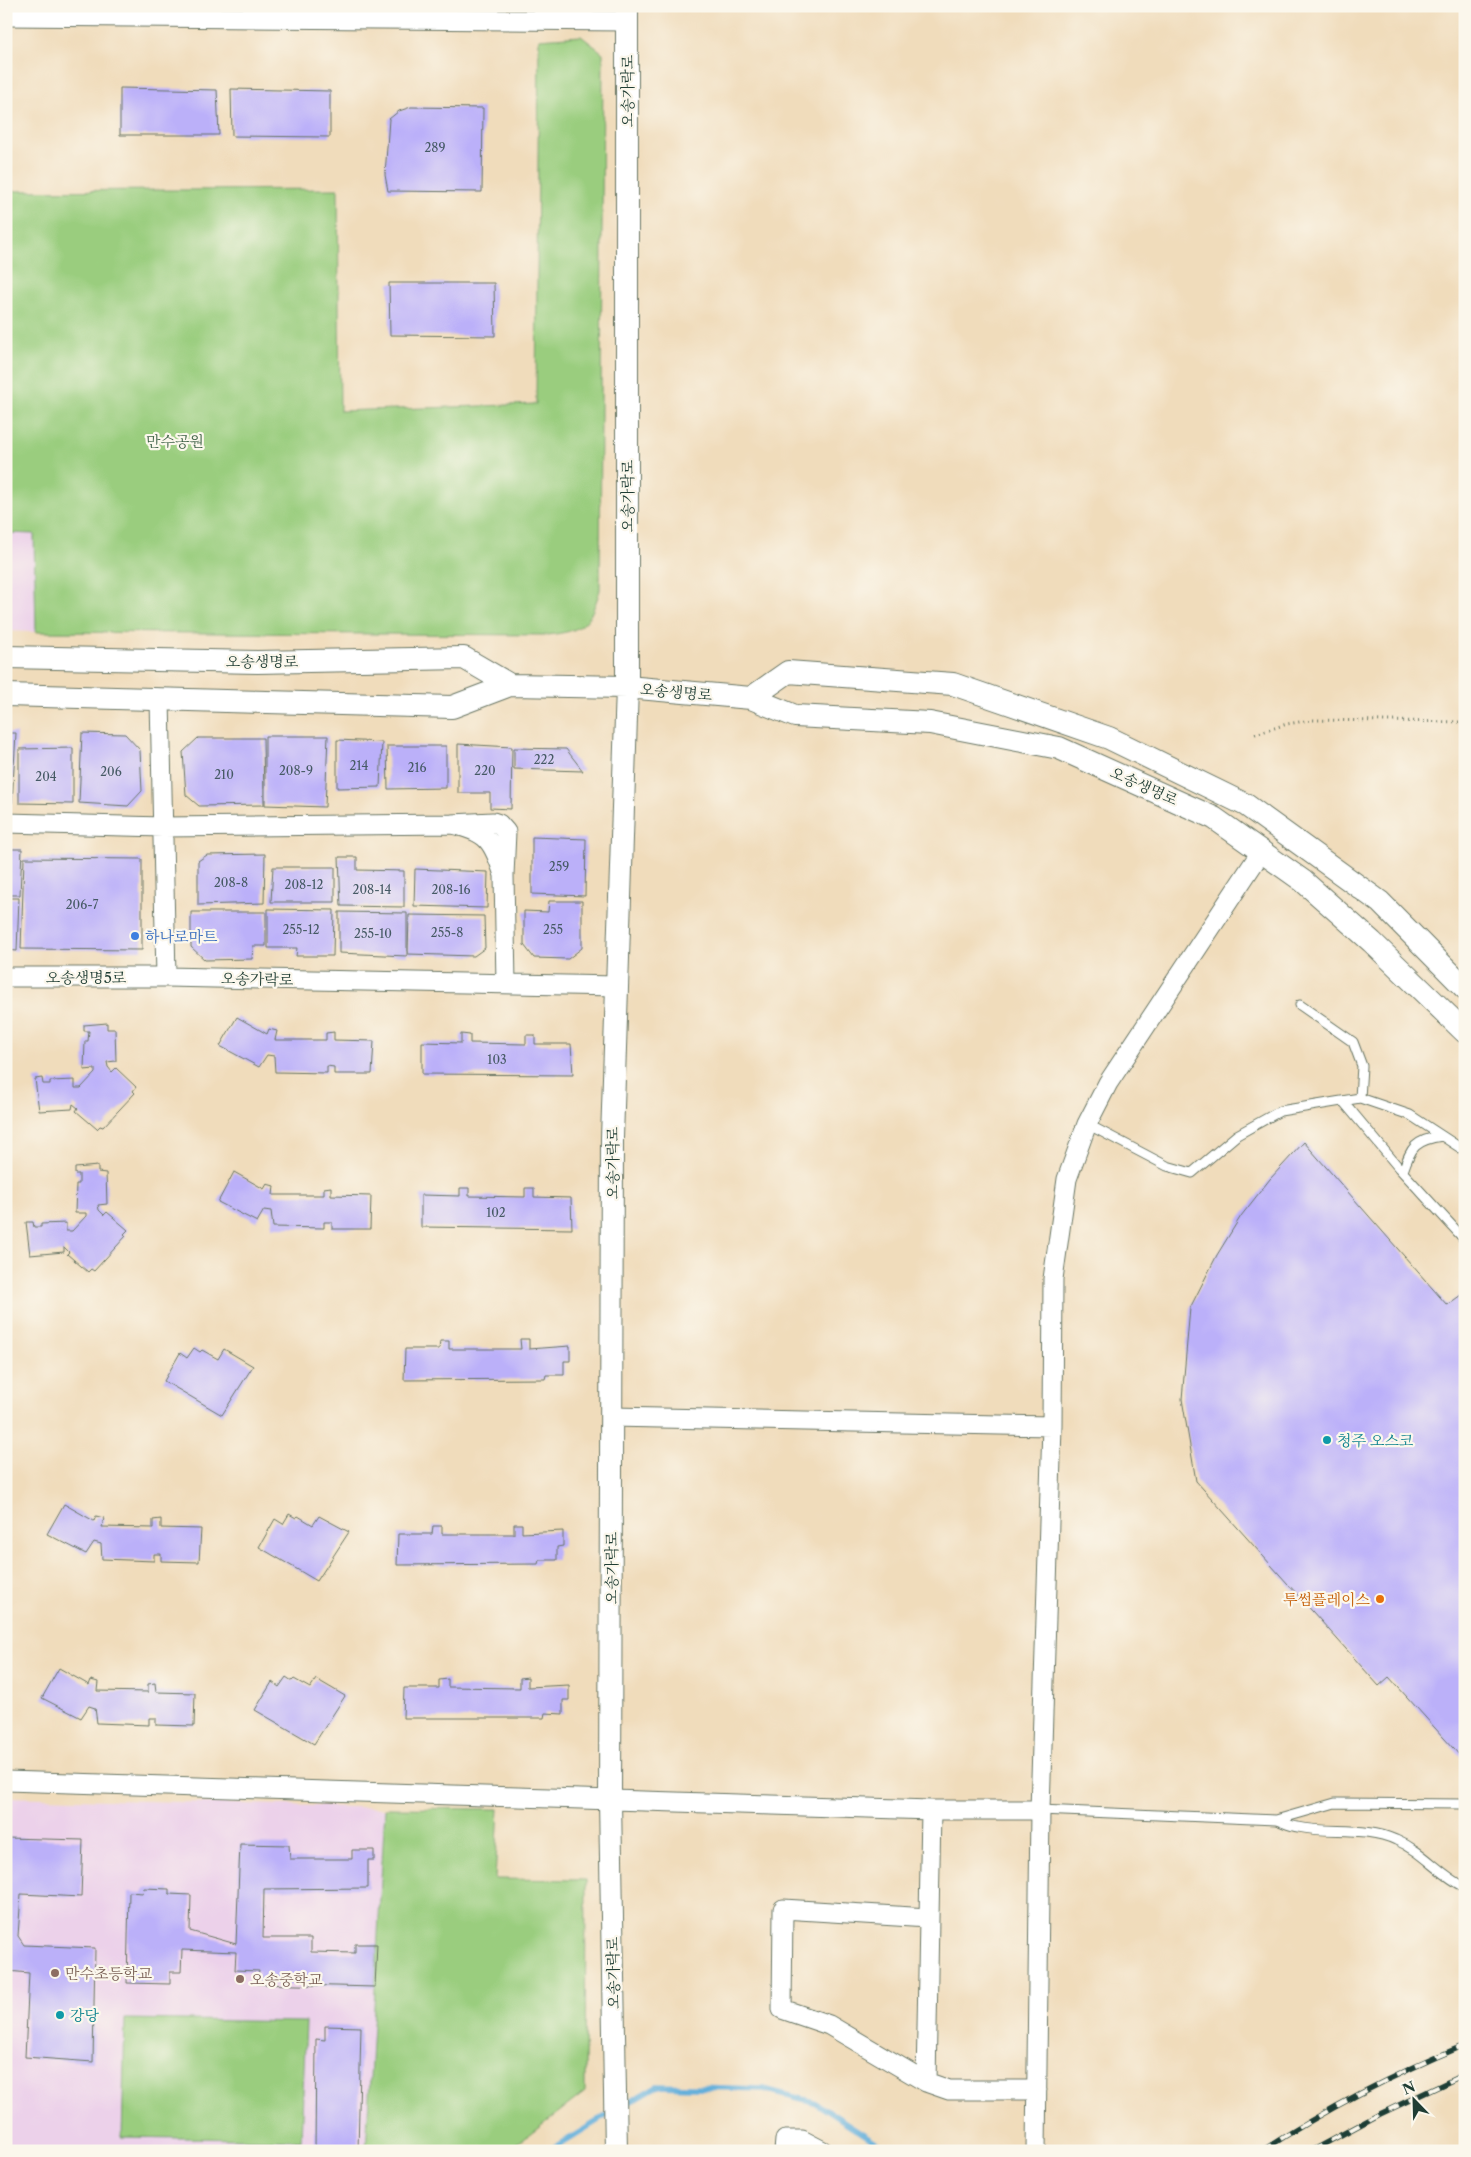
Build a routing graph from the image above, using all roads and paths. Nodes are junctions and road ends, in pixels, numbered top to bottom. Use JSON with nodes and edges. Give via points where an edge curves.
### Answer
{"nodes":[{"id":1,"x":627,"y":14,"type":"edge"},
{"id":2,"x":6,"y":16,"type":"edge"},
{"id":3,"x":6,"y":657,"type":"edge"},
{"id":4,"x":510,"y":685,"type":"junction"},
{"id":5,"x":627,"y":688,"type":"junction"},
{"id":6,"x":6,"y":695,"type":"edge"},
{"id":7,"x":751,"y":698,"type":"junction"},
{"id":8,"x":160,"y":699,"type":"junction"},
{"id":9,"x":1465,"y":722,"type":"edge"},
{"id":10,"x":1255,"y":734,"type":"dead end"},
{"id":11,"x":6,"y":823,"type":"edge"},
{"id":12,"x":164,"y":826,"type":"junction"},
{"id":13,"x":1261,"y":852,"type":"junction"},
{"id":14,"x":6,"y":977,"type":"edge"},
{"id":15,"x":166,"y":977,"type":"junction"},
{"id":16,"x":506,"y":984,"type":"junction"},
{"id":17,"x":618,"y":986,"type":"junction"},
{"id":18,"x":1465,"y":988,"type":"edge"},
{"id":19,"x":1300,"y":1005,"type":"dead end"},
{"id":20,"x":1465,"y":1032,"type":"edge"},
{"id":21,"x":1360,"y":1098,"type":"junction"},
{"id":22,"x":1344,"y":1100,"type":"junction"},
{"id":23,"x":1087,"y":1124,"type":"junction"},
{"id":24,"x":1442,"y":1136,"type":"junction"},
{"id":25,"x":1465,"y":1152,"type":"edge"},
{"id":26,"x":1403,"y":1171,"type":"junction"},
{"id":27,"x":1465,"y":1240,"type":"edge"},
{"id":28,"x":612,"y":1417,"type":"junction"},
{"id":29,"x":1052,"y":1426,"type":"junction"},
{"id":30,"x":6,"y":1781,"type":"edge"},
{"id":31,"x":610,"y":1800,"type":"junction"},
{"id":32,"x":1465,"y":1804,"type":"edge"},
{"id":33,"x":931,"y":1810,"type":"junction"},
{"id":34,"x":1040,"y":1810,"type":"junction"},
{"id":35,"x":1276,"y":1820,"type":"junction"},
{"id":36,"x":1465,"y":1888,"type":"edge"},
{"id":37,"x":928,"y":1918,"type":"junction"},
{"id":38,"x":926,"y":2082,"type":"junction"},
{"id":39,"x":1037,"y":2090,"type":"junction"},
{"id":40,"x":616,"y":2151,"type":"edge"},
{"id":41,"x":784,"y":2151,"type":"edge"},
{"id":42,"x":823,"y":2151,"type":"edge"},
{"id":43,"x":1036,"y":2151,"type":"edge"}],
"edges":[{"from":1,"to":2,"type":"street"},
{"from":1,"to":5,"type":"street","name":"오송가락로"},
{"from":3,"to":4,"type":"street","name":"오송생명로","via":[[257,662],[464,658]]},
{"from":4,"to":5,"type":"street","name":"오송생명로"},
{"from":4,"to":8,"type":"street","name":"오송생명로","via":[[452,707]]},
{"from":5,"to":7,"type":"street","name":"오송생명로"},
{"from":5,"to":17,"type":"street","name":"오송가락로"},
{"from":6,"to":8,"type":"street","name":"오송생명로"},
{"from":7,"to":13,"type":"street","name":"오송생명로","via":[[795,716],[930,723],[1059,748],[1214,818]]},
{"from":7,"to":18,"type":"street","name":"오송생명로","via":[[788,672],[953,684],[1109,738],[1246,804],[1380,902]]},
{"from":8,"to":12,"type":"street"},
{"from":9,"to":10,"type":"path","via":[[1311,720]]},
{"from":11,"to":12,"type":"street"},
{"from":12,"to":15,"type":"street"},
{"from":12,"to":16,"type":"street","via":[[493,822],[504,828],[507,837],[504,875]]},
{"from":13,"to":20,"type":"street","name":"오송생명로","via":[[1303,881]]},
{"from":13,"to":23,"type":"street","via":[[1108,1083]]},
{"from":14,"to":15,"type":"street","name":"오송생명5로"},
{"from":15,"to":16,"type":"street","name":"오송가락로"},
{"from":16,"to":17,"type":"street","name":"오송가락로"},
{"from":17,"to":28,"type":"street","name":"오송가락로","via":[[612,1138]]},
{"from":19,"to":21,"type":"lane","via":[[1353,1042],[1362,1066]]},
{"from":21,"to":22,"type":"lane"},
{"from":21,"to":24,"type":"lane","via":[[1410,1115]]},
{"from":22,"to":23,"type":"lane","via":[[1280,1111],[1238,1135],[1192,1173],[1167,1166]]},
{"from":22,"to":26,"type":"lane"},
{"from":23,"to":29,"type":"street","via":[[1067,1179],[1053,1279]]},
{"from":24,"to":25,"type":"lane"},
{"from":24,"to":26,"type":"lane","via":[[1424,1138],[1410,1150]]},
{"from":26,"to":27,"type":"lane"},
{"from":28,"to":29,"type":"street"},
{"from":28,"to":31,"type":"street","name":"오송가락로"},
{"from":29,"to":34,"type":"street"},
{"from":30,"to":31,"type":"street"},
{"from":31,"to":33,"type":"street"},
{"from":31,"to":40,"type":"street","name":"오송가락로"},
{"from":32,"to":35,"type":"lane","via":[[1334,1803]]},
{"from":33,"to":34,"type":"street"},
{"from":33,"to":37,"type":"street"},
{"from":34,"to":35,"type":"lane"},
{"from":34,"to":39,"type":"street"},
{"from":35,"to":36,"type":"lane","via":[[1298,1827],[1372,1833],[1396,1839]]},
{"from":37,"to":38,"type":"street"},
{"from":37,"to":38,"type":"street","via":[[783,1909],[782,2008],[829,2025]]},
{"from":38,"to":39,"type":"street","via":[[949,2090]]},
{"from":39,"to":43,"type":"street"},
{"from":41,"to":42,"type":"street","via":[[785,2140],[802,2140]]}]}
